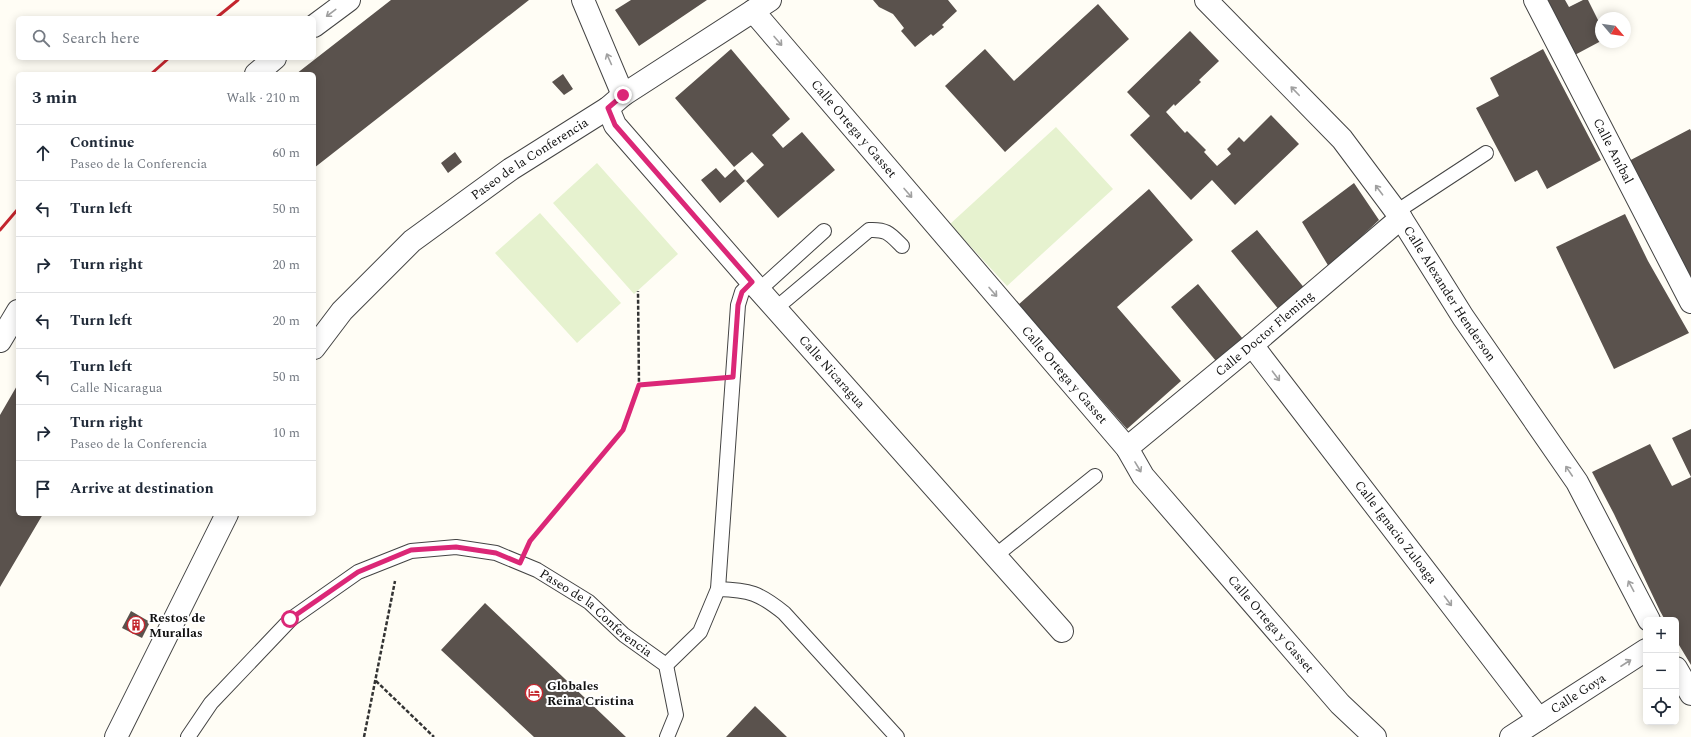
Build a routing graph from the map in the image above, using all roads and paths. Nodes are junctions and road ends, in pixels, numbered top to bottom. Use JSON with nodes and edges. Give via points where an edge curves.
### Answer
{"nodes":[{"id":1,"x":349,"y":0,"type":"edge"},
{"id":2,"x":583,"y":0,"type":"edge"},
{"id":3,"x":1206,"y":0,"type":"edge"},
{"id":4,"x":1535,"y":0,"type":"edge"},
{"id":5,"x":761,"y":6,"type":"edge"},
{"id":6,"x":316,"y":25,"type":"edge"},
{"id":7,"x":273,"y":60,"type":"edge"},
{"id":8,"x":258,"y":72,"type":"edge"},
{"id":9,"x":616,"y":102,"type":"junction"},
{"id":10,"x":1486,"y":153,"type":"dead end"},
{"id":11,"x":1398,"y":215,"type":"junction"},
{"id":12,"x":824,"y":231,"type":"dead end"},
{"id":13,"x":902,"y":246,"type":"dead end"},
{"id":14,"x":756,"y":286,"type":"junction"},
{"id":15,"x":638,"y":290,"type":"dead end"},
{"id":16,"x":1691,"y":302,"type":"edge"},
{"id":17,"x":775,"y":309,"type":"junction"},
{"id":18,"x":16,"y":315,"type":"edge"},
{"id":19,"x":0,"y":341,"type":"edge"},
{"id":20,"x":316,"y":345,"type":"edge"},
{"id":21,"x":1252,"y":345,"type":"junction"},
{"id":22,"x":733,"y":377,"type":"junction"},
{"id":23,"x":639,"y":385,"type":"junction"},
{"id":24,"x":1127,"y":448,"type":"junction"},
{"id":25,"x":1095,"y":476,"type":"dead end"},
{"id":26,"x":226,"y":516,"type":"edge"},
{"id":27,"x":400,"y":555,"type":"junction"},
{"id":28,"x":995,"y":556,"type":"junction"},
{"id":29,"x":520,"y":563,"type":"junction"},
{"id":30,"x":718,"y":589,"type":"junction"},
{"id":31,"x":1648,"y":617,"type":"edge"},
{"id":32,"x":1062,"y":632,"type":"dead end"},
{"id":33,"x":1643,"y":652,"type":"edge"},
{"id":34,"x":666,"y":665,"type":"junction"},
{"id":35,"x":1679,"y":673,"type":"edge"},
{"id":36,"x":375,"y":680,"type":"junction"},
{"id":37,"x":1691,"y":694,"type":"edge"},
{"id":38,"x":1539,"y":719,"type":"junction"},
{"id":39,"x":116,"y":737,"type":"edge"},
{"id":40,"x":188,"y":737,"type":"edge"},
{"id":41,"x":364,"y":737,"type":"edge"},
{"id":42,"x":434,"y":737,"type":"edge"},
{"id":43,"x":667,"y":737,"type":"edge"},
{"id":44,"x":897,"y":737,"type":"edge"},
{"id":45,"x":1375,"y":737,"type":"edge"},
{"id":46,"x":1510,"y":737,"type":"edge"}],
"edges":[{"from":1,"to":6,"type":"street","one_way":true},
{"from":9,"to":2,"type":"street","name":"Calle Nicaragua","one_way":true},
{"from":11,"to":3,"type":"street","name":"Calle Alexander Henderson","one_way":true,"via":[[1342,139]]},
{"from":4,"to":16,"type":"street","name":"Calle Aníbal"},
{"from":5,"to":9,"type":"street","name":"Paseo de la Conferencia"},
{"from":5,"to":24,"type":"street","name":"Calle Ortega y Gasset","one_way":true},
{"from":7,"to":8,"type":"street"},
{"from":9,"to":14,"type":"street","name":"Calle Nicaragua","via":[[615,125]]},
{"from":9,"to":20,"type":"street","name":"Paseo de la Conferencia","via":[[511,169],[412,241],[342,311]]},
{"from":10,"to":11,"type":"lane"},
{"from":11,"to":21,"type":"street","name":"Calle Doctor Fleming"},
{"from":31,"to":11,"type":"street","name":"Calle Alexander Henderson","one_way":true,"via":[[1577,482],[1463,317]]},
{"from":12,"to":14,"type":"lane"},
{"from":13,"to":17,"type":"lane","via":[[891,234],[881,229],[869,230]]},
{"from":14,"to":17,"type":"street","name":"Calle Nicaragua"},
{"from":14,"to":22,"type":"lane","via":[[742,292],[738,305]]},
{"from":15,"to":23,"type":"path"},
{"from":17,"to":28,"type":"street","name":"Calle Nicaragua"},
{"from":18,"to":19,"type":"street"},
{"from":21,"to":24,"type":"street","name":"Calle Doctor Fleming"},
{"from":21,"to":38,"type":"street","name":"Calle Ignacio Zuloaga","one_way":true},
{"from":22,"to":23,"type":"path"},
{"from":22,"to":30,"type":"lane"},
{"from":23,"to":29,"type":"path","via":[[623,430],[530,541]]},
{"from":24,"to":45,"type":"street","name":"Calle Ortega y Gasset","one_way":true,"via":[[1143,476],[1340,704]]},
{"from":25,"to":28,"type":"lane"},
{"from":26,"to":39,"type":"street"},
{"from":27,"to":29,"type":"lane","name":"Paseo de la Conferencia","via":[[411,550],[456,547],[496,553]]},
{"from":27,"to":36,"type":"path"},
{"from":27,"to":40,"type":"lane","name":"Paseo de la Conferencia","via":[[358,572],[290,619],[211,703]]},
{"from":28,"to":32,"type":"street","name":"Calle Nicaragua"},
{"from":29,"to":34,"type":"lane","name":"Paseo de la Conferencia","via":[[537,570],[588,602],[624,634]]},
{"from":30,"to":34,"type":"lane","via":[[700,632]]},
{"from":30,"to":44,"type":"lane","via":[[742,590],[765,598],[784,613]]},
{"from":38,"to":33,"type":"street","name":"Calle Goya","one_way":true},
{"from":34,"to":43,"type":"lane","name":"Paseo de la Conferencia","via":[[676,715]]},
{"from":35,"to":37,"type":"street"},
{"from":36,"to":41,"type":"path"},
{"from":36,"to":42,"type":"path"},
{"from":38,"to":46,"type":"street","name":"Calle Goya"}]}
